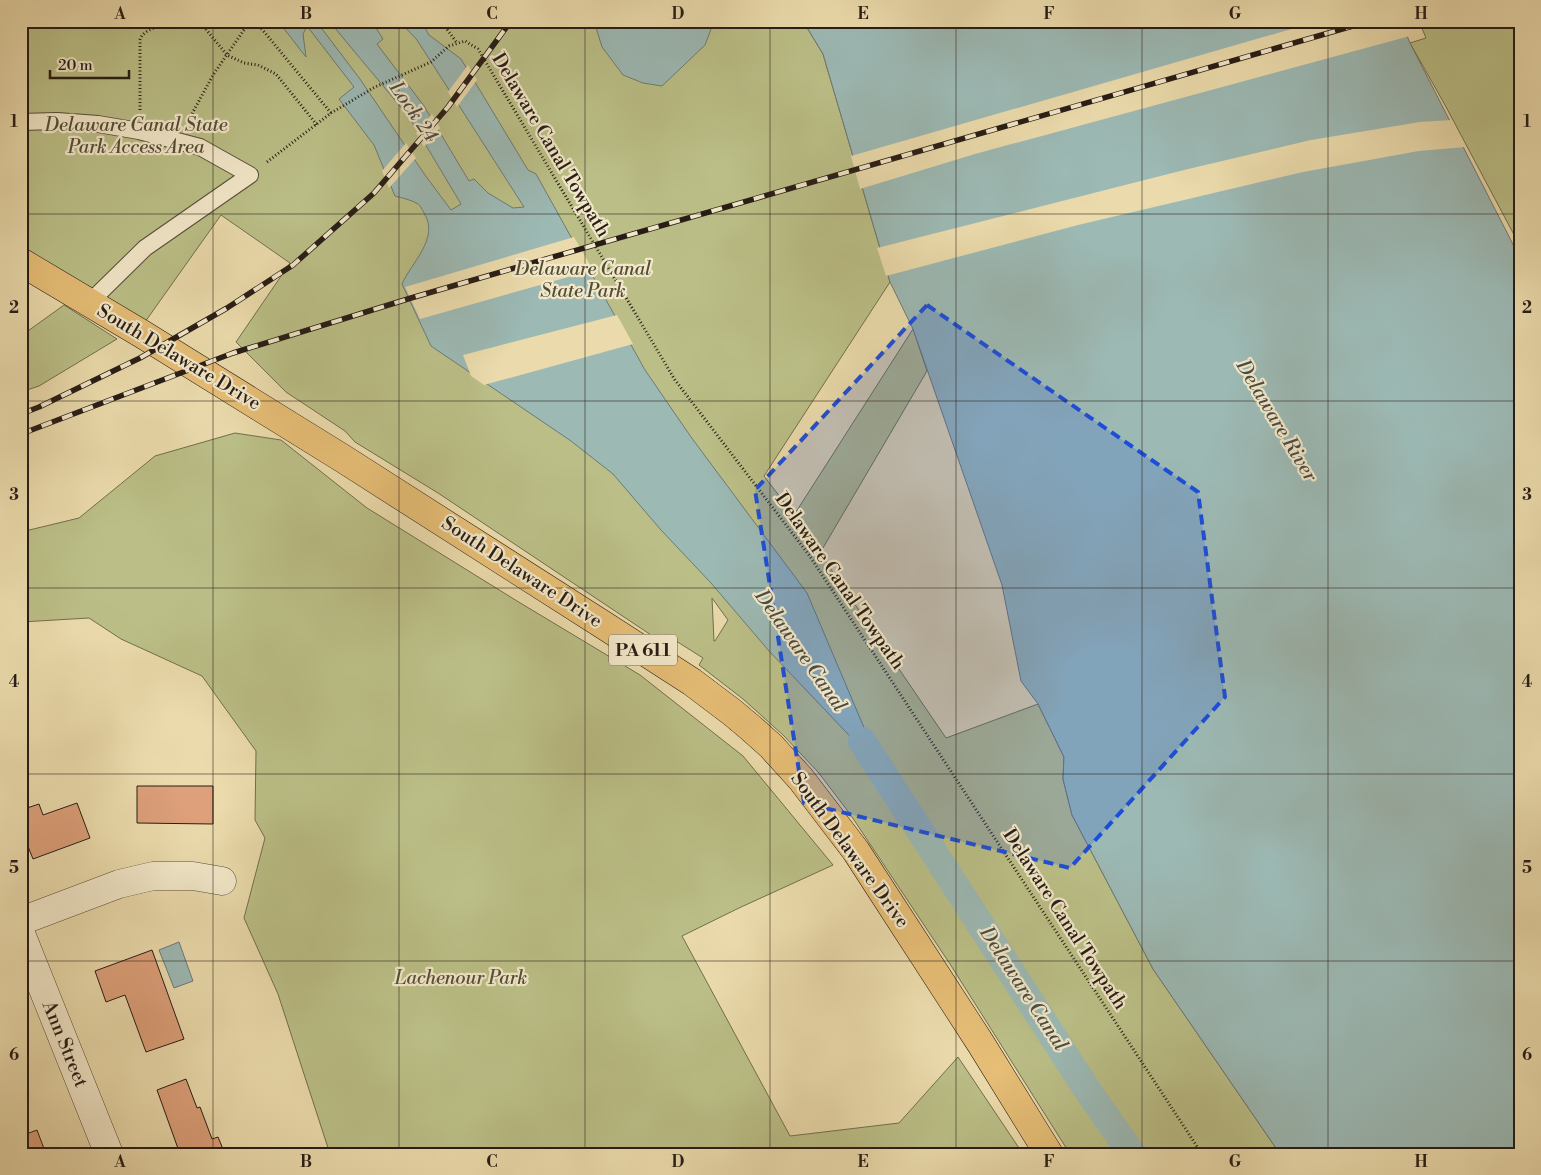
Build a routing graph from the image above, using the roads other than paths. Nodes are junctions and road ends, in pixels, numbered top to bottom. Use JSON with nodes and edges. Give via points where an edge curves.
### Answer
{"nodes":[{"id":1,"x":21,"y":122,"type":"edge"},
{"id":2,"x":21,"y":262,"type":"edge"},
{"id":3,"x":89,"y":303,"type":"junction"},
{"id":4,"x":222,"y":881,"type":"dead end"},
{"id":5,"x":21,"y":921,"type":"edge"},
{"id":6,"x":21,"y":934,"type":"edge"},
{"id":7,"x":109,"y":1154,"type":"edge"},
{"id":8,"x":1049,"y":1154,"type":"edge"}],
"edges":[{"from":1,"to":3,"type":"lane","via":[[58,120],[139,130],[200,147],[250,175],[145,248]]},
{"from":2,"to":3,"type":"highway","name":"South Delaware Drive","number":"PA 611"},
{"from":3,"to":8,"type":"highway","name":"South Delaware Drive","number":"PA 611","via":[[342,458],[605,626],[692,682],[752,729],[801,779],[856,851]]},
{"from":4,"to":5,"type":"street","via":[[193,876],[153,876],[119,884]]},
{"from":6,"to":7,"type":"street","name":"Ann Street"}]}
